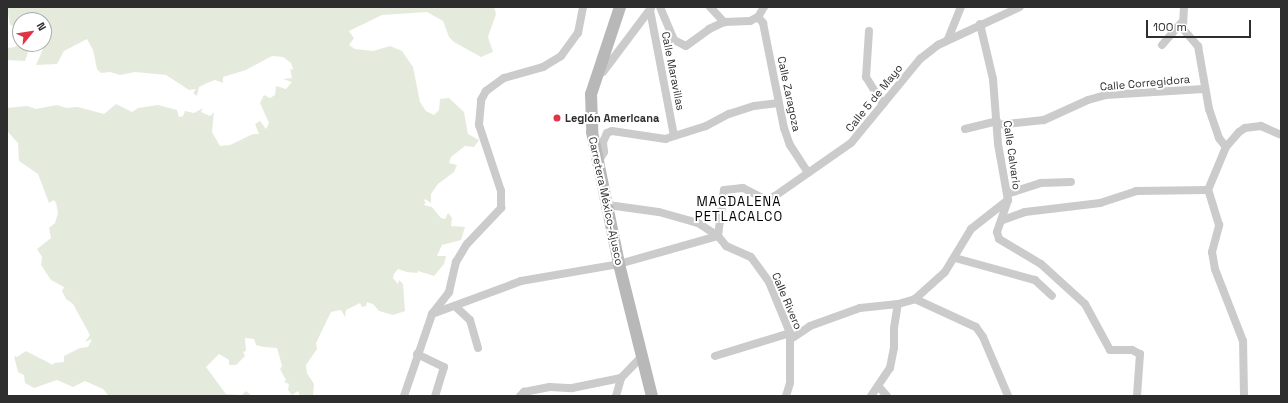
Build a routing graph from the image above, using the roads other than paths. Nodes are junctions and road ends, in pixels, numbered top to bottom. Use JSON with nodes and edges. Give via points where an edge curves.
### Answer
{"nodes":[{"id":1,"x":583,"y":7,"type":"edge"},
{"id":2,"x":590,"y":7,"type":"edge"},
{"id":3,"x":620,"y":7,"type":"edge"},
{"id":4,"x":660,"y":7,"type":"edge"},
{"id":5,"x":710,"y":7,"type":"edge"},
{"id":6,"x":764,"y":7,"type":"edge"},
{"id":7,"x":961,"y":7,"type":"edge"},
{"id":8,"x":1020,"y":7,"type":"edge"},
{"id":9,"x":1184,"y":7,"type":"edge"},
{"id":10,"x":650,"y":8,"type":"edge"},
{"id":11,"x":758,"y":17,"type":"junction"},
{"id":12,"x":583,"y":18,"type":"junction"},
{"id":13,"x":724,"y":22,"type":"junction"},
{"id":14,"x":1182,"y":22,"type":"junction"},
{"id":15,"x":980,"y":24,"type":"junction"},
{"id":16,"x":869,"y":31,"type":"dead end"},
{"id":17,"x":948,"y":40,"type":"junction"},
{"id":18,"x":1162,"y":45,"type":"dead end"},
{"id":19,"x":594,"y":84,"type":"junction"},
{"id":20,"x":1204,"y":89,"type":"junction"},
{"id":21,"x":779,"y":103,"type":"junction"},
{"id":22,"x":883,"y":104,"type":"junction"},
{"id":23,"x":997,"y":123,"type":"junction"},
{"id":24,"x":965,"y":129,"type":"dead end"},
{"id":25,"x":1281,"y":135,"type":"edge"},
{"id":26,"x":674,"y":136,"type":"junction"},
{"id":27,"x":1226,"y":147,"type":"junction"},
{"id":28,"x":597,"y":164,"type":"junction"},
{"id":29,"x":808,"y":173,"type":"junction"},
{"id":30,"x":1071,"y":182,"type":"dead end"},
{"id":31,"x":1208,"y":190,"type":"junction"},
{"id":32,"x":1007,"y":197,"type":"junction"},
{"id":33,"x":608,"y":205,"type":"junction"},
{"id":34,"x":1003,"y":220,"type":"junction"},
{"id":35,"x":718,"y":236,"type":"junction"},
{"id":36,"x":955,"y":258,"type":"junction"},
{"id":37,"x":618,"y":264,"type":"junction"},
{"id":38,"x":1052,"y":296,"type":"dead end"},
{"id":39,"x":915,"y":299,"type":"junction"},
{"id":40,"x":898,"y":304,"type":"junction"},
{"id":41,"x":456,"y":307,"type":"junction"},
{"id":42,"x":432,"y":314,"type":"junction"},
{"id":43,"x":790,"y":336,"type":"junction"},
{"id":44,"x":478,"y":348,"type":"dead end"},
{"id":45,"x":417,"y":354,"type":"junction"},
{"id":46,"x":715,"y":356,"type":"dead end"},
{"id":47,"x":640,"y":358,"type":"junction"},
{"id":48,"x":621,"y":378,"type":"junction"},
{"id":49,"x":878,"y":386,"type":"junction"},
{"id":50,"x":404,"y":396,"type":"edge"},
{"id":51,"x":435,"y":396,"type":"edge"},
{"id":52,"x":520,"y":396,"type":"edge"},
{"id":53,"x":616,"y":396,"type":"edge"},
{"id":54,"x":652,"y":396,"type":"edge"},
{"id":55,"x":786,"y":396,"type":"edge"},
{"id":56,"x":871,"y":396,"type":"edge"},
{"id":57,"x":887,"y":396,"type":"edge"},
{"id":58,"x":1008,"y":396,"type":"edge"},
{"id":59,"x":1137,"y":396,"type":"edge"},
{"id":60,"x":1244,"y":396,"type":"edge"}],
"edges":[{"from":1,"to":12,"type":"street"},
{"from":2,"to":12,"type":"street"},
{"from":3,"to":19,"type":"main road","name":"Carretera México-Ajusco"},
{"from":4,"to":13,"type":"street","via":[[674,40],[686,46],[709,29]]},
{"from":5,"to":13,"type":"street"},
{"from":6,"to":11,"type":"street"},
{"from":7,"to":17,"type":"street"},
{"from":8,"to":15,"type":"street","name":"Calle 5 de Mayo"},
{"from":9,"to":14,"type":"street"},
{"from":10,"to":19,"type":"street"},
{"from":10,"to":26,"type":"street","name":"Calle Maravillas"},
{"from":11,"to":13,"type":"street"},
{"from":11,"to":21,"type":"street","name":"Calle Zaragoza","via":[[763,24]]},
{"from":12,"to":42,"type":"street","via":[[572,45],[561,56],[543,67],[504,78],[486,91],[480,100],[479,125],[501,192],[501,208],[467,244],[456,262],[449,292]]},
{"from":14,"to":18,"type":"street"},
{"from":14,"to":20,"type":"street","via":[[1182,29],[1198,46]]},
{"from":15,"to":17,"type":"street","name":"Calle 5 de Mayo"},
{"from":15,"to":23,"type":"street","name":"Calle Calvario","via":[[993,79]]},
{"from":16,"to":22,"type":"street","via":[[866,77]]},
{"from":17,"to":22,"type":"street","name":"Calle 5 de Mayo","via":[[920,59]]},
{"from":19,"to":28,"type":"main road","name":"Carretera México-Ajusco","via":[[590,104]]},
{"from":20,"to":23,"type":"street","name":"Calle Corregidora","via":[[1105,95],[1044,120]]},
{"from":20,"to":27,"type":"street","via":[[1214,128]]},
{"from":21,"to":26,"type":"street","via":[[742,110],[706,126]]},
{"from":21,"to":29,"type":"street","name":"Calle Zaragoza","via":[[790,145]]},
{"from":22,"to":29,"type":"street","name":"Calle 5 de Mayo","via":[[851,143]]},
{"from":23,"to":24,"type":"street","name":"Calle Corregidora"},
{"from":23,"to":32,"type":"street","name":"Calle Calvario"},
{"from":25,"to":27,"type":"street","via":[[1261,126],[1244,128]]},
{"from":26,"to":28,"type":"street","via":[[655,138],[612,131],[607,133],[603,142],[604,152]]},
{"from":27,"to":31,"type":"street"},
{"from":28,"to":33,"type":"main road","name":"Carretera México-Ajusco"},
{"from":29,"to":35,"type":"street","name":"Calle 5 de Mayo","via":[[767,200],[743,188],[724,190]]},
{"from":30,"to":32,"type":"street","via":[[1041,183]]},
{"from":31,"to":34,"type":"street","via":[[1136,191],[1100,203],[1025,212]]},
{"from":31,"to":60,"type":"street","via":[[1219,225],[1212,252],[1215,269],[1243,341]]},
{"from":32,"to":34,"type":"street"},
{"from":32,"to":36,"type":"street","name":"Calle Calvario","via":[[971,230]]},
{"from":33,"to":35,"type":"street","name":"Calle Rivero","via":[[676,216],[698,223]]},
{"from":33,"to":37,"type":"main road","name":"Carretera México-Ajusco"},
{"from":34,"to":59,"type":"street","via":[[997,232],[999,239],[1040,264],[1085,304],[1112,352],[1132,350],[1140,354]]},
{"from":35,"to":37,"type":"street"},
{"from":35,"to":43,"type":"street","name":"Calle Rivero","via":[[726,246],[751,257],[761,269],[769,282]]},
{"from":36,"to":38,"type":"street","via":[[1035,280]]},
{"from":36,"to":39,"type":"street","name":"Calle Calvario","via":[[945,272]]},
{"from":37,"to":41,"type":"street","via":[[521,281]]},
{"from":37,"to":47,"type":"main road","name":"Carretera México-Ajusco"},
{"from":39,"to":40,"type":"street"},
{"from":39,"to":58,"type":"street","via":[[976,327],[983,337]]},
{"from":40,"to":43,"type":"street","via":[[860,308]]},
{"from":40,"to":49,"type":"street","via":[[890,368]]},
{"from":41,"to":42,"type":"street"},
{"from":41,"to":44,"type":"street","via":[[470,320]]},
{"from":42,"to":45,"type":"street"},
{"from":43,"to":46,"type":"street"},
{"from":43,"to":55,"type":"street","name":"Calle Rivero","via":[[790,383]]},
{"from":45,"to":50,"type":"street"},
{"from":45,"to":51,"type":"street","via":[[444,367]]},
{"from":47,"to":48,"type":"street"},
{"from":47,"to":54,"type":"main road","name":"Carretera México-Ajusco"},
{"from":48,"to":52,"type":"street","via":[[572,388],[550,387],[524,392]]},
{"from":48,"to":53,"type":"street"},
{"from":49,"to":56,"type":"street"},
{"from":49,"to":57,"type":"street"}]}
